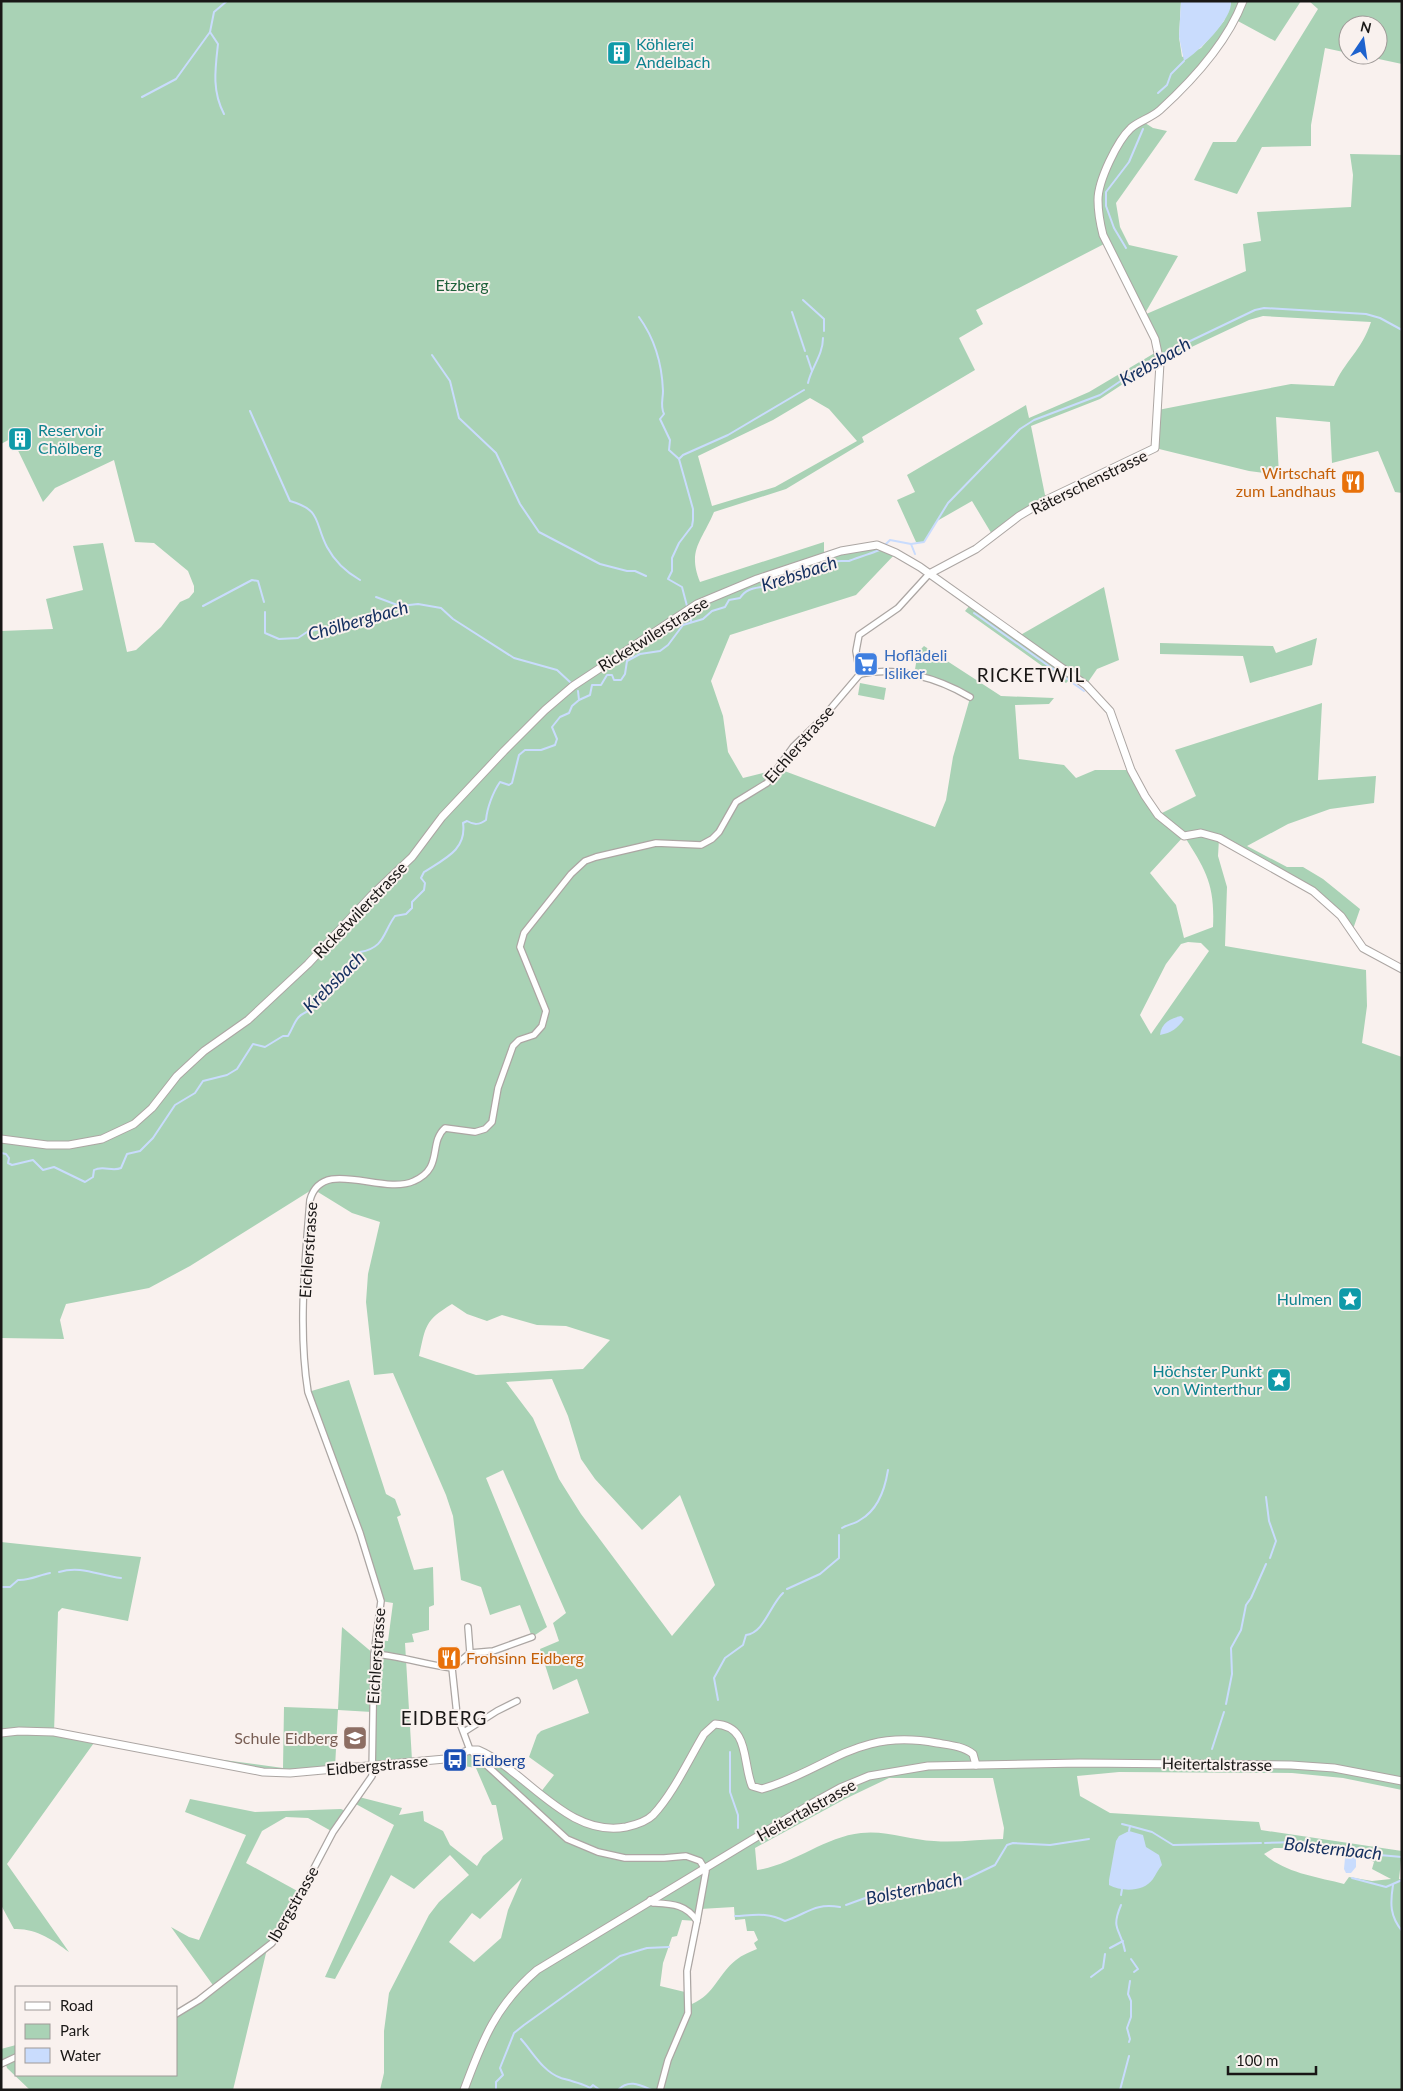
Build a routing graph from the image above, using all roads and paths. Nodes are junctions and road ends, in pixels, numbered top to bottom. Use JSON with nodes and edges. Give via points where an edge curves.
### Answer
{"nodes":[{"id":1,"x":1243,"y":1,"type":"edge"},
{"id":2,"x":929,"y":574,"type":"junction"},
{"id":3,"x":860,"y":674,"type":"junction"},
{"id":4,"x":970,"y":697,"type":"dead end"},
{"id":5,"x":1402,"y":969,"type":"edge"},
{"id":6,"x":1,"y":1139,"type":"edge"},
{"id":7,"x":468,"y":1627,"type":"dead end"},
{"id":8,"x":532,"y":1637,"type":"dead end"},
{"id":9,"x":470,"y":1653,"type":"junction"},
{"id":10,"x":374,"y":1654,"type":"junction"},
{"id":11,"x":452,"y":1668,"type":"junction"},
{"id":12,"x":518,"y":1701,"type":"dead end"},
{"id":13,"x":464,"y":1732,"type":"junction"},
{"id":14,"x":1,"y":1733,"type":"edge"},
{"id":15,"x":470,"y":1750,"type":"junction"},
{"id":16,"x":374,"y":1764,"type":"junction"},
{"id":17,"x":976,"y":1765,"type":"junction"},
{"id":18,"x":1402,"y":1781,"type":"edge"},
{"id":19,"x":704,"y":1867,"type":"junction"},
{"id":20,"x":650,"y":1900,"type":"junction"},
{"id":21,"x":697,"y":1921,"type":"junction"},
{"id":22,"x":178,"y":2013,"type":"edge"},
{"id":23,"x":15,"y":2057,"type":"edge"},
{"id":24,"x":1,"y":2064,"type":"edge"},
{"id":25,"x":464,"y":2090,"type":"edge"},
{"id":26,"x":660,"y":2090,"type":"edge"}],
"edges":[{"from":1,"to":2,"type":"street","name":"Räterschenstrasse","via":[[1218,47],[1158,112],[1124,135],[1098,192],[1103,234],[1158,351],[1155,448],[1046,500],[976,548]]},
{"from":2,"to":3,"type":"street","via":[[898,608],[859,635],[856,651]]},
{"from":2,"to":5,"type":"street","name":"Ricketwilerstrasse","via":[[1086,685],[1098,697],[1112,716],[1138,783],[1158,815],[1171,827],[1184,836],[1201,833],[1219,838],[1314,891],[1341,916],[1363,948]]},
{"from":2,"to":6,"type":"street","name":"Ricketwilerstrasse","via":[[896,552],[882,546],[867,545],[841,550],[704,600],[573,686],[545,710],[308,964],[248,1020],[204,1051],[134,1124],[102,1139],[69,1145]]},
{"from":3,"to":4,"type":"street","via":[[884,670],[914,675]]},
{"from":3,"to":10,"type":"street","name":"Eichlerstrasse","via":[[793,747],[767,783],[736,802],[712,839],[701,845],[656,844],[596,857],[585,861],[571,874],[524,933],[520,947],[523,958],[546,1011],[542,1026],[513,1046],[498,1088],[492,1122],[485,1129],[475,1132],[445,1128],[439,1133],[434,1160],[428,1171],[414,1181],[398,1186],[335,1178],[322,1181],[313,1189],[304,1298],[304,1368],[308,1392],[377,1584],[381,1601]]},
{"from":7,"to":9,"type":"street"},
{"from":8,"to":9,"type":"street","via":[[492,1651]]},
{"from":9,"to":11,"type":"street"},
{"from":10,"to":11,"type":"street"},
{"from":10,"to":16,"type":"street","name":"Eichlerstrasse"},
{"from":11,"to":13,"type":"street","via":[[458,1714]]},
{"from":12,"to":13,"type":"street","via":[[497,1710]]},
{"from":13,"to":15,"type":"street"},
{"from":14,"to":16,"type":"street","name":"Eidbergstrasse","via":[[54,1732],[263,1772],[290,1773]]},
{"from":15,"to":16,"type":"street","name":"Eidbergstrasse","via":[[445,1759]]},
{"from":15,"to":17,"type":"street","via":[[484,1753],[574,1818],[613,1830],[637,1825],[652,1815],[704,1734],[715,1724],[734,1729],[741,1740],[752,1786],[762,1789],[860,1746],[884,1741],[931,1742],[963,1748],[973,1754]]},
{"from":15,"to":19,"type":"street","via":[[577,1845],[624,1858],[693,1857]]},
{"from":16,"to":22,"type":"street","name":"Ibergstrasse","via":[[372,1776],[333,1832],[272,1943]]},
{"from":17,"to":18,"type":"street","name":"Heitertalstrasse","via":[[1291,1766],[1334,1768]]},
{"from":17,"to":19,"type":"street","name":"Heitertalstrasse","via":[[910,1768],[869,1776],[840,1788]]},
{"from":19,"to":20,"type":"street","name":"Heitertalstrasse"},
{"from":19,"to":21,"type":"street"},
{"from":20,"to":21,"type":"street","via":[[686,1908]]},
{"from":20,"to":25,"type":"street","name":"Heitertalstrasse","via":[[550,1960],[524,1981],[492,2021]]},
{"from":21,"to":26,"type":"street","via":[[687,1971],[688,2013],[668,2060]]},
{"from":23,"to":24,"type":"street"}]}
